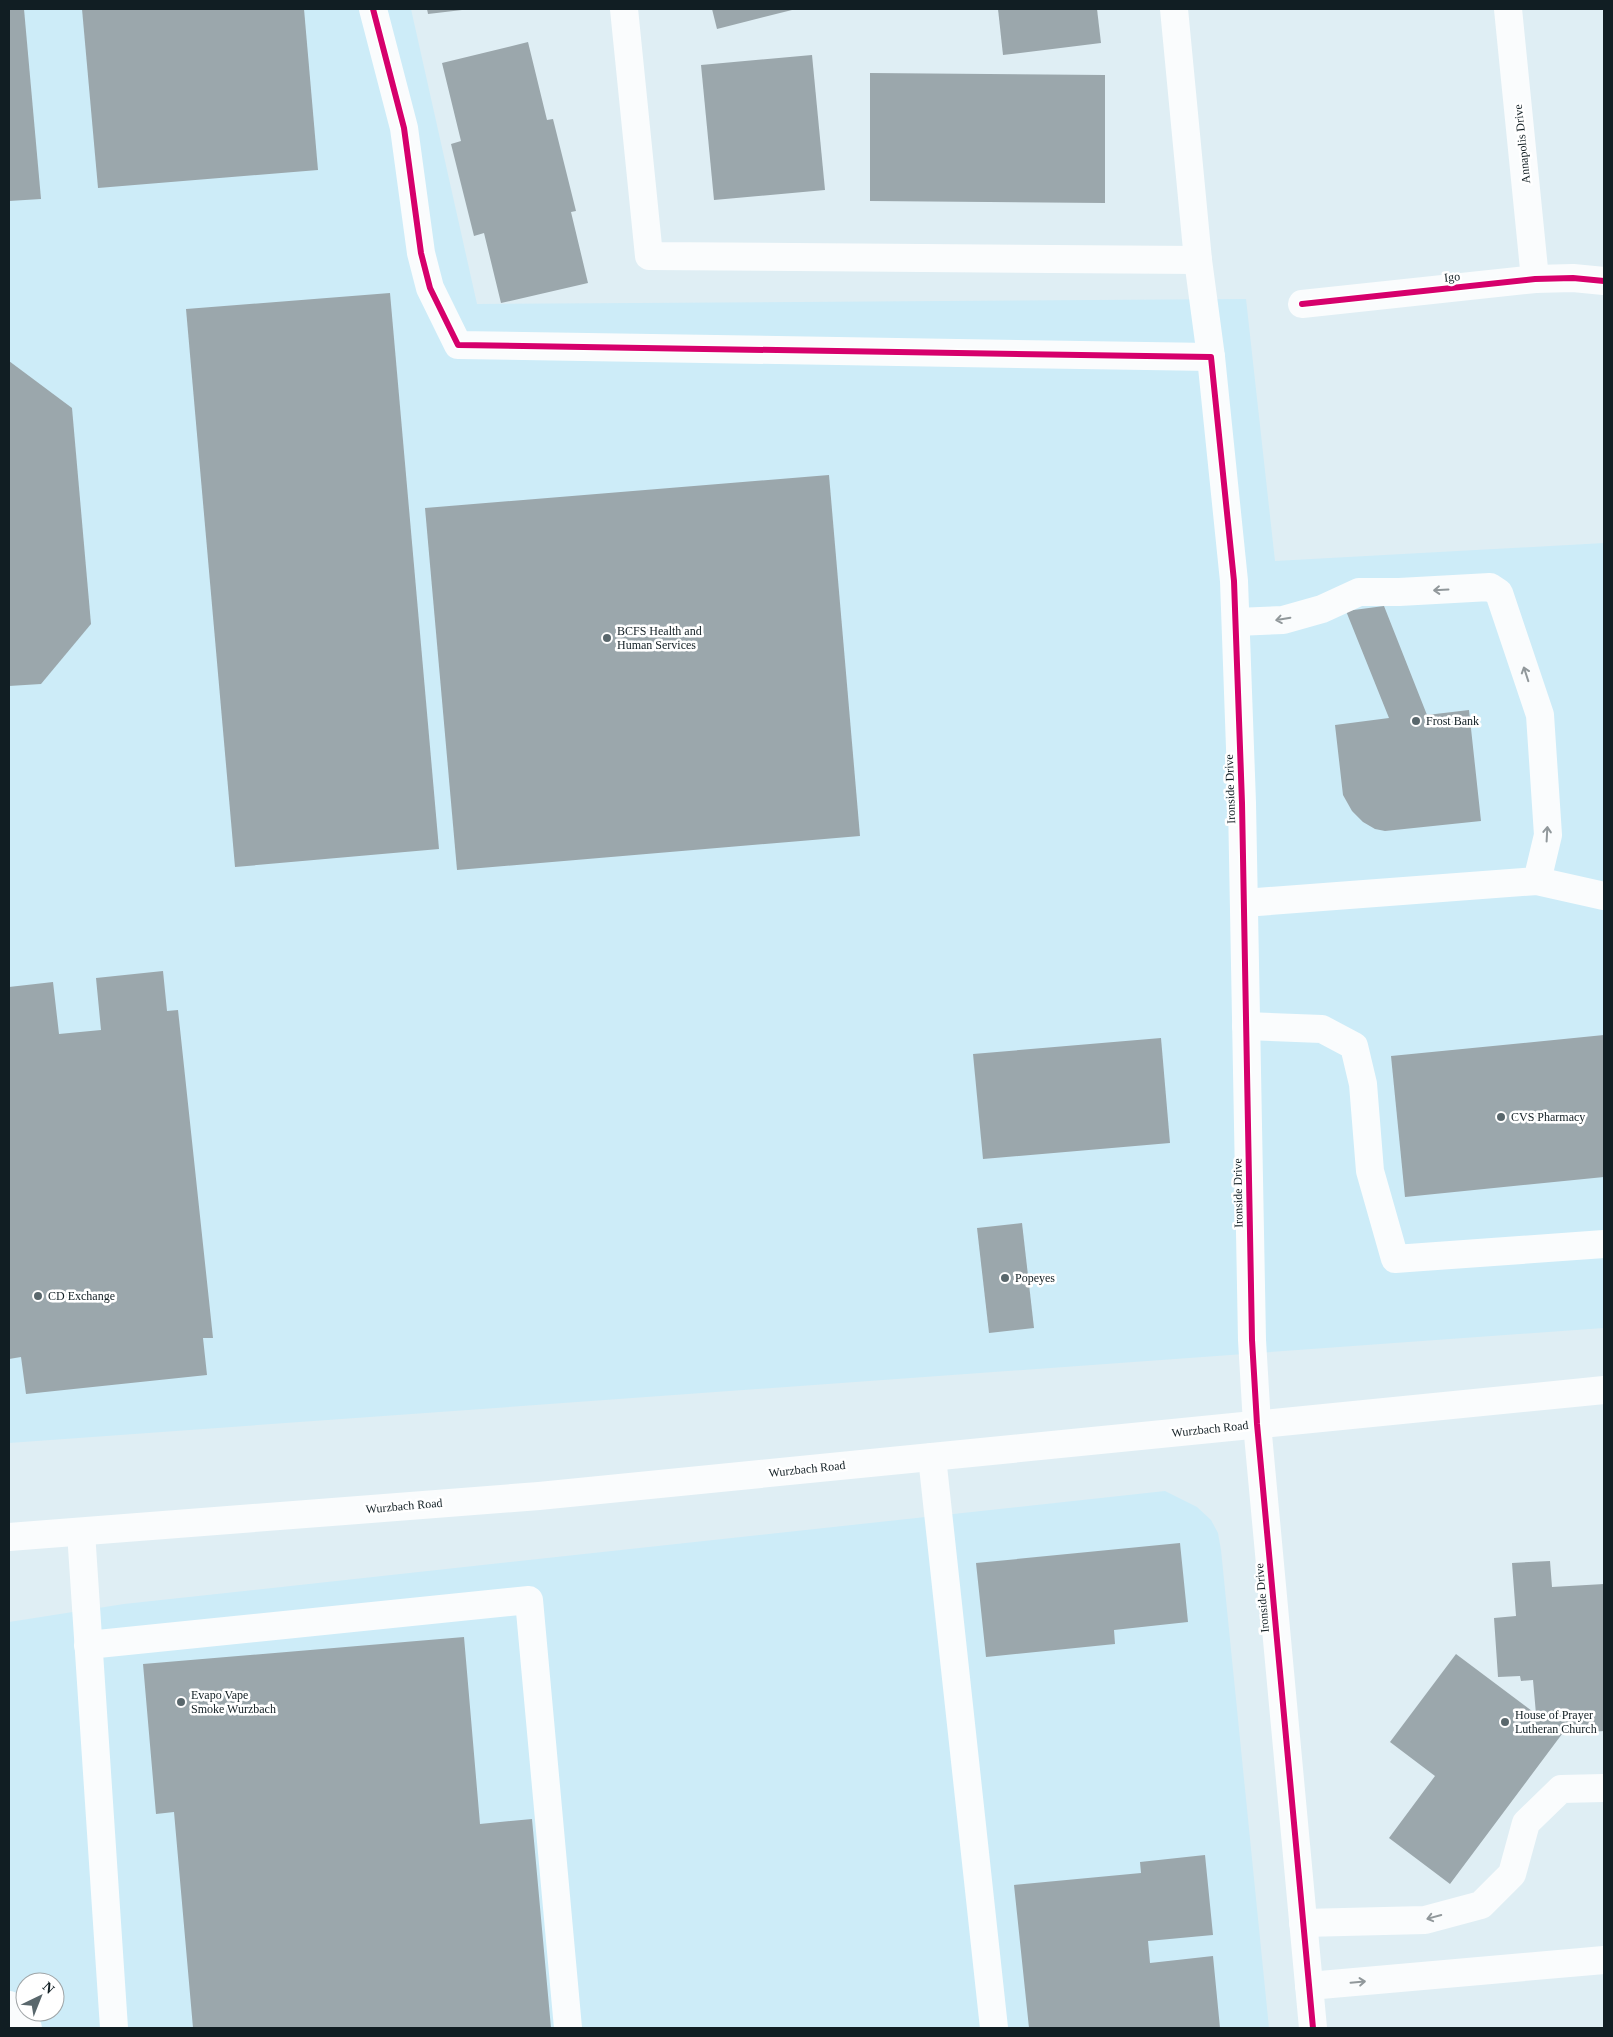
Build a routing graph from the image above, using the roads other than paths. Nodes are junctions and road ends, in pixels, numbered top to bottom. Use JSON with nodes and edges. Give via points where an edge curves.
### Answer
{"nodes":[{"id":1,"x":373,"y":9,"type":"edge"},
{"id":2,"x":624,"y":9,"type":"edge"},
{"id":3,"x":1174,"y":9,"type":"edge"},
{"id":4,"x":1508,"y":9,"type":"edge"},
{"id":5,"x":1198,"y":260,"type":"junction"},
{"id":6,"x":1535,"y":279,"type":"junction"},
{"id":7,"x":1604,"y":281,"type":"edge"},
{"id":8,"x":1302,"y":304,"type":"dead end"},
{"id":9,"x":1211,"y":357,"type":"junction"},
{"id":10,"x":1236,"y":622,"type":"junction"},
{"id":11,"x":1537,"y":881,"type":"junction"},
{"id":12,"x":1604,"y":896,"type":"edge"},
{"id":13,"x":1244,"y":903,"type":"junction"},
{"id":14,"x":1246,"y":1026,"type":"junction"},
{"id":15,"x":1604,"y":1244,"type":"edge"},
{"id":16,"x":1604,"y":1390,"type":"edge"},
{"id":17,"x":1257,"y":1424,"type":"junction"},
{"id":18,"x":932,"y":1457,"type":"junction"},
{"id":19,"x":81,"y":1532,"type":"junction"},
{"id":20,"x":9,"y":1537,"type":"edge"},
{"id":21,"x":88,"y":1645,"type":"junction"},
{"id":22,"x":1604,"y":1788,"type":"edge"},
{"id":23,"x":1303,"y":1922,"type":"junction"},
{"id":24,"x":1604,"y":1960,"type":"edge"},
{"id":25,"x":1309,"y":1986,"type":"junction"},
{"id":26,"x":9,"y":2006,"type":"edge"},
{"id":27,"x":28,"y":2028,"type":"edge"},
{"id":28,"x":114,"y":2028,"type":"edge"},
{"id":29,"x":568,"y":2028,"type":"edge"},
{"id":30,"x":994,"y":2028,"type":"edge"},
{"id":31,"x":1313,"y":2028,"type":"edge"}],
"edges":[{"from":1,"to":9,"type":"street","via":[[404,128],[423,262],[430,288],[458,345]]},
{"from":2,"to":5,"type":"street","via":[[649,256]]},
{"from":3,"to":5,"type":"street","name":"Ironside Drive"},
{"from":4,"to":6,"type":"street","name":"Annapolis Drive"},
{"from":5,"to":9,"type":"street","name":"Ironside Drive"},
{"from":6,"to":7,"type":"street","name":"Igo"},
{"from":6,"to":8,"type":"street","name":"Igo"},
{"from":9,"to":10,"type":"street","name":"Ironside Drive"},
{"from":11,"to":10,"type":"street","one_way":true,"via":[[1548,835],[1540,715],[1496,589],[1359,592],[1322,609],[1283,620]]},
{"from":10,"to":13,"type":"street","name":"Ironside Drive"},
{"from":11,"to":12,"type":"street"},
{"from":11,"to":13,"type":"street"},
{"from":13,"to":14,"type":"street","name":"Ironside Drive"},
{"from":14,"to":15,"type":"street","via":[[1322,1029],[1354,1046],[1363,1084],[1370,1171],[1395,1259]]},
{"from":14,"to":17,"type":"street","name":"Ironside Drive","via":[[1252,1340]]},
{"from":16,"to":17,"type":"street","name":"Wurzbach Road"},
{"from":17,"to":18,"type":"street","name":"Wurzbach Road"},
{"from":17,"to":23,"type":"street","name":"Ironside Drive"},
{"from":18,"to":19,"type":"street","name":"Wurzbach Road","via":[[539,1496]]},
{"from":18,"to":30,"type":"street"},
{"from":19,"to":20,"type":"street","name":"Wurzbach Road"},
{"from":19,"to":21,"type":"street"},
{"from":21,"to":28,"type":"street"},
{"from":21,"to":29,"type":"street","via":[[528,1600]]},
{"from":22,"to":23,"type":"street","one_way":true,"via":[[1561,1789],[1526,1823],[1512,1874],[1481,1905],[1425,1920]]},
{"from":23,"to":25,"type":"street","name":"Ironside Drive"},
{"from":25,"to":24,"type":"street","one_way":true},
{"from":25,"to":31,"type":"street","name":"Ironside Drive"},
{"from":26,"to":27,"type":"street"}]}
